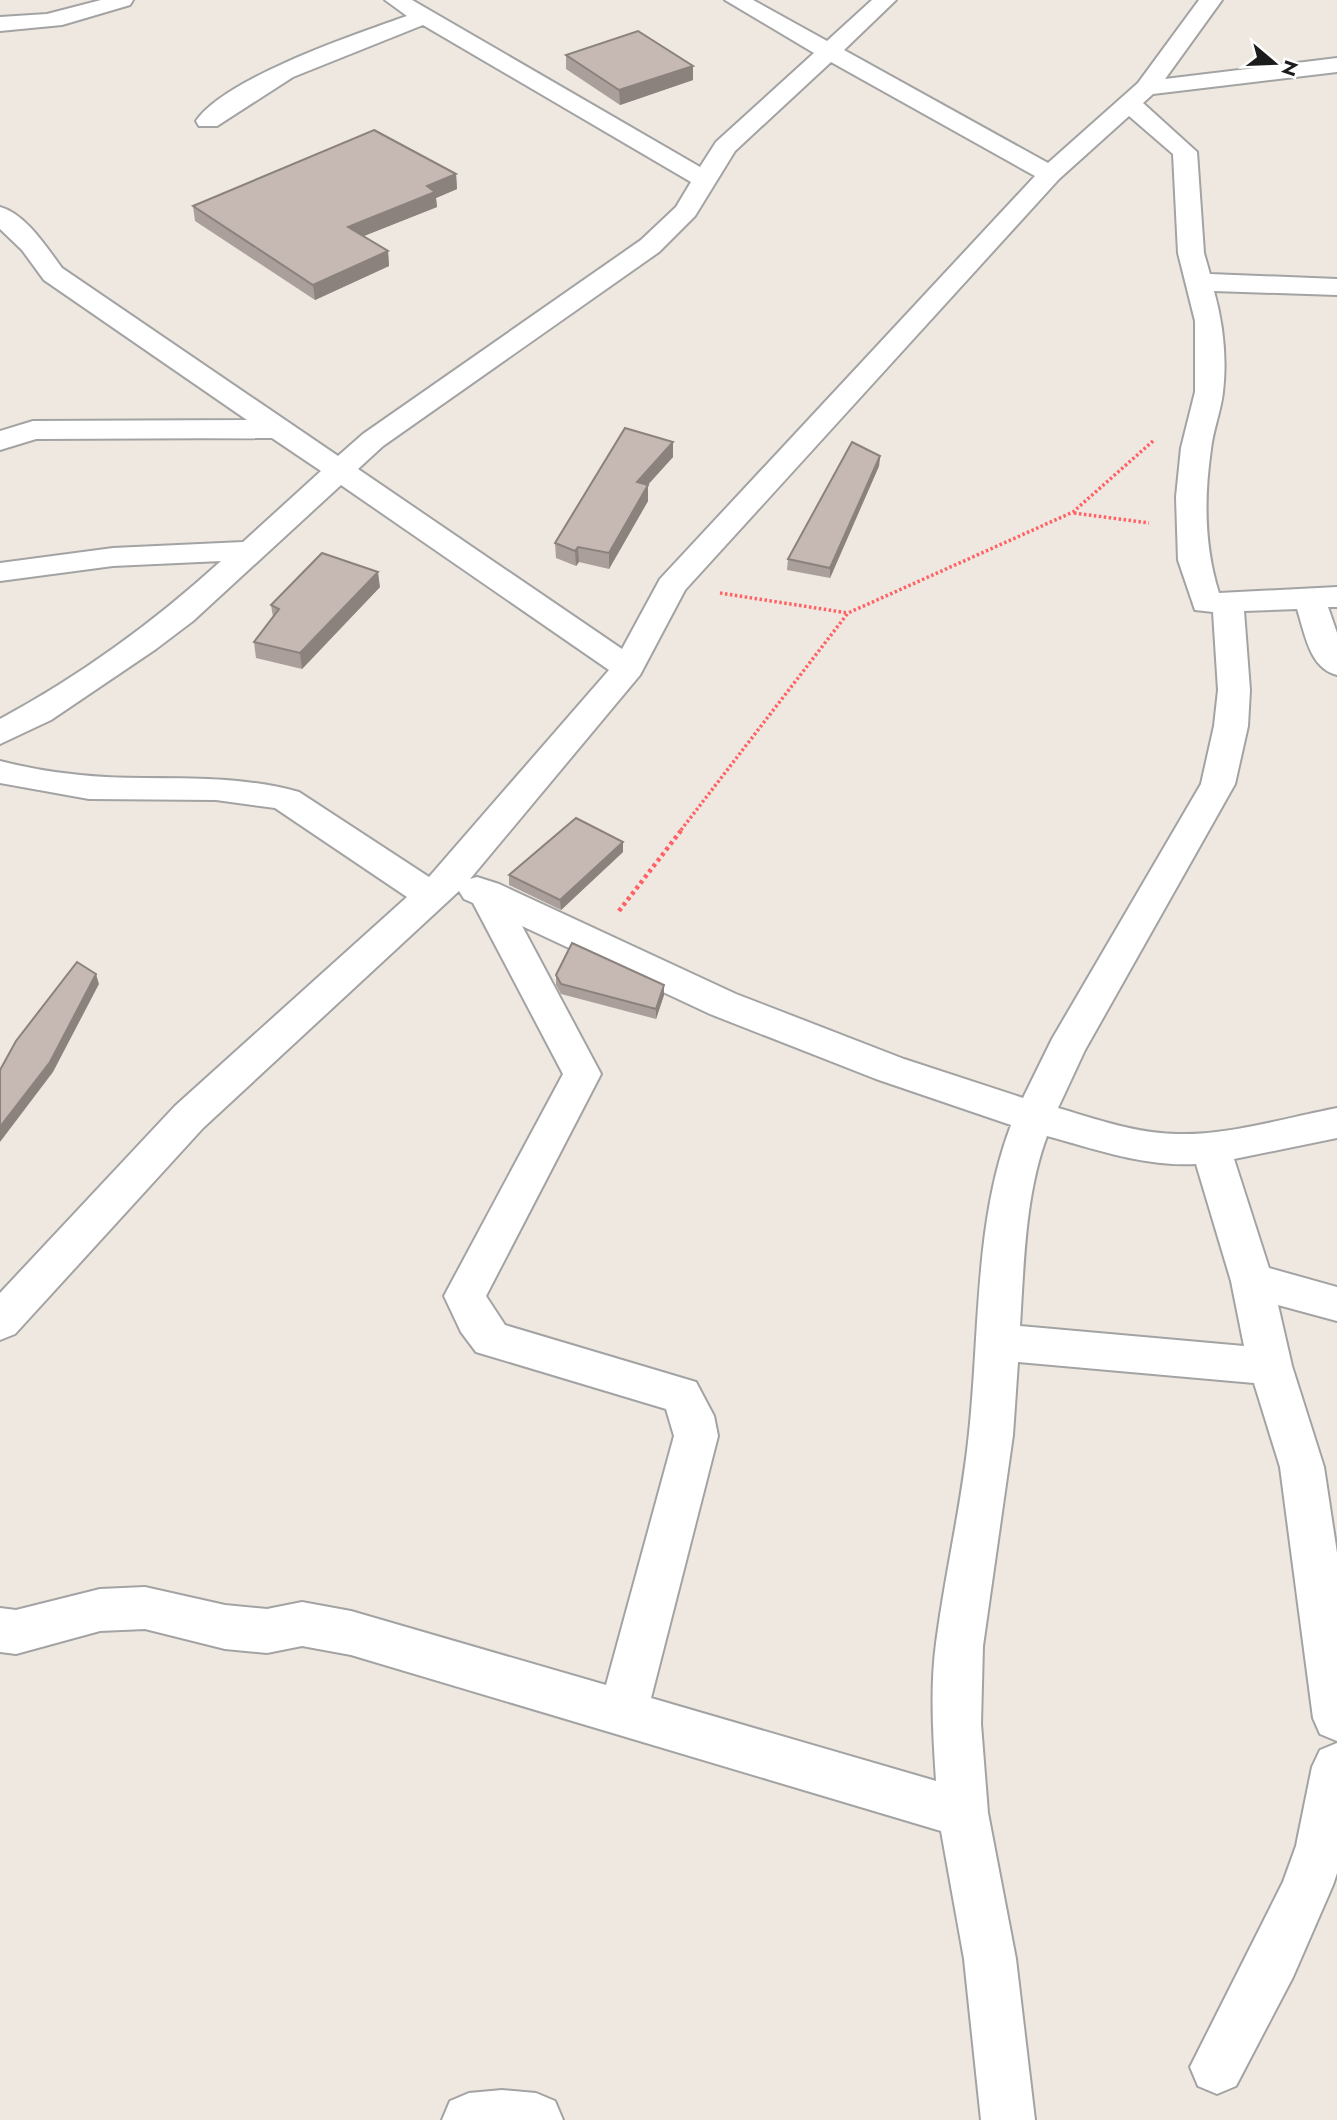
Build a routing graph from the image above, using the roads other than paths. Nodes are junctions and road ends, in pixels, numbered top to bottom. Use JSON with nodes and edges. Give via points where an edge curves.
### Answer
{"nodes":[{"id":1,"x":122,"y":0,"type":"edge"},
{"id":2,"x":396,"y":0,"type":"edge"},
{"id":3,"x":736,"y":0,"type":"edge"},
{"id":4,"x":885,"y":0,"type":"edge"},
{"id":5,"x":1210,"y":0,"type":"edge"},
{"id":6,"x":424,"y":16,"type":"junction"},
{"id":7,"x":0,"y":23,"type":"edge"},
{"id":8,"x":828,"y":51,"type":"junction"},
{"id":9,"x":1337,"y":65,"type":"edge"},
{"id":10,"x":1138,"y":96,"type":"junction"},
{"id":11,"x":208,"y":121,"type":"dead end"},
{"id":12,"x":1050,"y":174,"type":"junction"},
{"id":13,"x":703,"y":179,"type":"junction"},
{"id":14,"x":0,"y":215,"type":"edge"},
{"id":15,"x":1198,"y":282,"type":"junction"},
{"id":16,"x":1337,"y":287,"type":"edge"},
{"id":17,"x":281,"y":429,"type":"junction"},
{"id":18,"x":0,"y":441,"type":"edge"},
{"id":19,"x":343,"y":470,"type":"junction"},
{"id":20,"x":247,"y":551,"type":"junction"},
{"id":21,"x":0,"y":572,"type":"edge"},
{"id":22,"x":1324,"y":598,"type":"edge"},
{"id":23,"x":1228,"y":603,"type":"junction"},
{"id":24,"x":1337,"y":665,"type":"edge"},
{"id":25,"x":628,"y":667,"type":"junction"},
{"id":26,"x":0,"y":733,"type":"edge"},
{"id":27,"x":0,"y":772,"type":"edge"},
{"id":28,"x":456,"y":889,"type":"junction"},
{"id":29,"x":1034,"y":1117,"type":"junction"},
{"id":30,"x":1337,"y":1123,"type":"edge"},
{"id":31,"x":1211,"y":1148,"type":"junction"},
{"id":32,"x":1252,"y":1281,"type":"junction"},
{"id":33,"x":1337,"y":1304,"type":"edge"},
{"id":34,"x":0,"y":1322,"type":"edge"},
{"id":35,"x":999,"y":1342,"type":"junction"},
{"id":36,"x":1270,"y":1366,"type":"junction"},
{"id":37,"x":0,"y":1630,"type":"edge"},
{"id":38,"x":623,"y":1713,"type":"junction"},
{"id":39,"x":1337,"y":1718,"type":"edge"},
{"id":40,"x":1337,"y":1767,"type":"edge"},
{"id":41,"x":963,"y":1813,"type":"junction"},
{"id":42,"x":1217,"y":2067,"type":"dead end"},
{"id":43,"x":469,"y":2120,"type":"edge"},
{"id":44,"x":536,"y":2120,"type":"edge"},
{"id":45,"x":1007,"y":2120,"type":"edge"}],
"edges":[{"from":1,"to":7,"type":"street","via":[[66,19]]},
{"from":2,"to":6,"type":"street"},
{"from":3,"to":8,"type":"street"},
{"from":4,"to":8,"type":"street"},
{"from":5,"to":10,"type":"street"},
{"from":6,"to":11,"type":"street","via":[[273,76]]},
{"from":6,"to":13,"type":"street"},
{"from":8,"to":12,"type":"street"},
{"from":8,"to":13,"type":"street","via":[[725,148]]},
{"from":9,"to":10,"type":"street"},
{"from":10,"to":12,"type":"street"},
{"from":10,"to":15,"type":"street","via":[[1185,152],[1191,253]]},
{"from":12,"to":25,"type":"street","via":[[671,586]]},
{"from":13,"to":19,"type":"street","via":[[686,211],[650,246],[373,440]]},
{"from":14,"to":17,"type":"street","via":[[31,244],[53,274]]},
{"from":15,"to":16,"type":"street"},
{"from":15,"to":23,"type":"street","via":[[1209,321],[1209,392],[1196,448],[1191,529],[1206,603]]},
{"from":17,"to":18,"type":"street","via":[[33,430]]},
{"from":17,"to":19,"type":"street"},
{"from":19,"to":20,"type":"street"},
{"from":19,"to":25,"type":"street"},
{"from":20,"to":21,"type":"street","via":[[114,557]]},
{"from":20,"to":26,"type":"street","via":[[182,614],[145,642]]},
{"from":22,"to":23,"type":"street"},
{"from":22,"to":24,"type":"street","via":[[1329,657]]},
{"from":23,"to":29,"type":"street","via":[[1234,690],[1218,784],[1066,1049]]},
{"from":25,"to":28,"type":"street"},
{"from":27,"to":28,"type":"street","via":[[79,785],[271,795]]},
{"from":28,"to":29,"type":"street","via":[[595,943],[723,1004],[890,1069]]},
{"from":28,"to":34,"type":"street","via":[[189,1117]]},
{"from":28,"to":38,"type":"street","via":[[582,1074],[465,1296],[491,1339],[681,1395],[692,1416],[696,1436]]},
{"from":29,"to":31,"type":"street","via":[[1145,1146]]},
{"from":29,"to":35,"type":"street","via":[[1017,1162],[1006,1236]]},
{"from":30,"to":31,"type":"street"},
{"from":31,"to":32,"type":"street"},
{"from":32,"to":33,"type":"street"},
{"from":32,"to":36,"type":"street"},
{"from":35,"to":36,"type":"street"},
{"from":35,"to":41,"type":"street","via":[[991,1435],[959,1646],[957,1724]]},
{"from":36,"to":39,"type":"street","via":[[1302,1467]]},
{"from":37,"to":38,"type":"street","via":[[16,1632],[100,1610],[145,1608],[225,1627],[267,1631],[302,1624],[351,1633]]},
{"from":38,"to":41,"type":"street"},
{"from":40,"to":42,"type":"street","via":[[1318,1857],[1288,1933]]},
{"from":41,"to":45,"type":"street","via":[[990,1959]]},
{"from":43,"to":44,"type":"street"}]}
